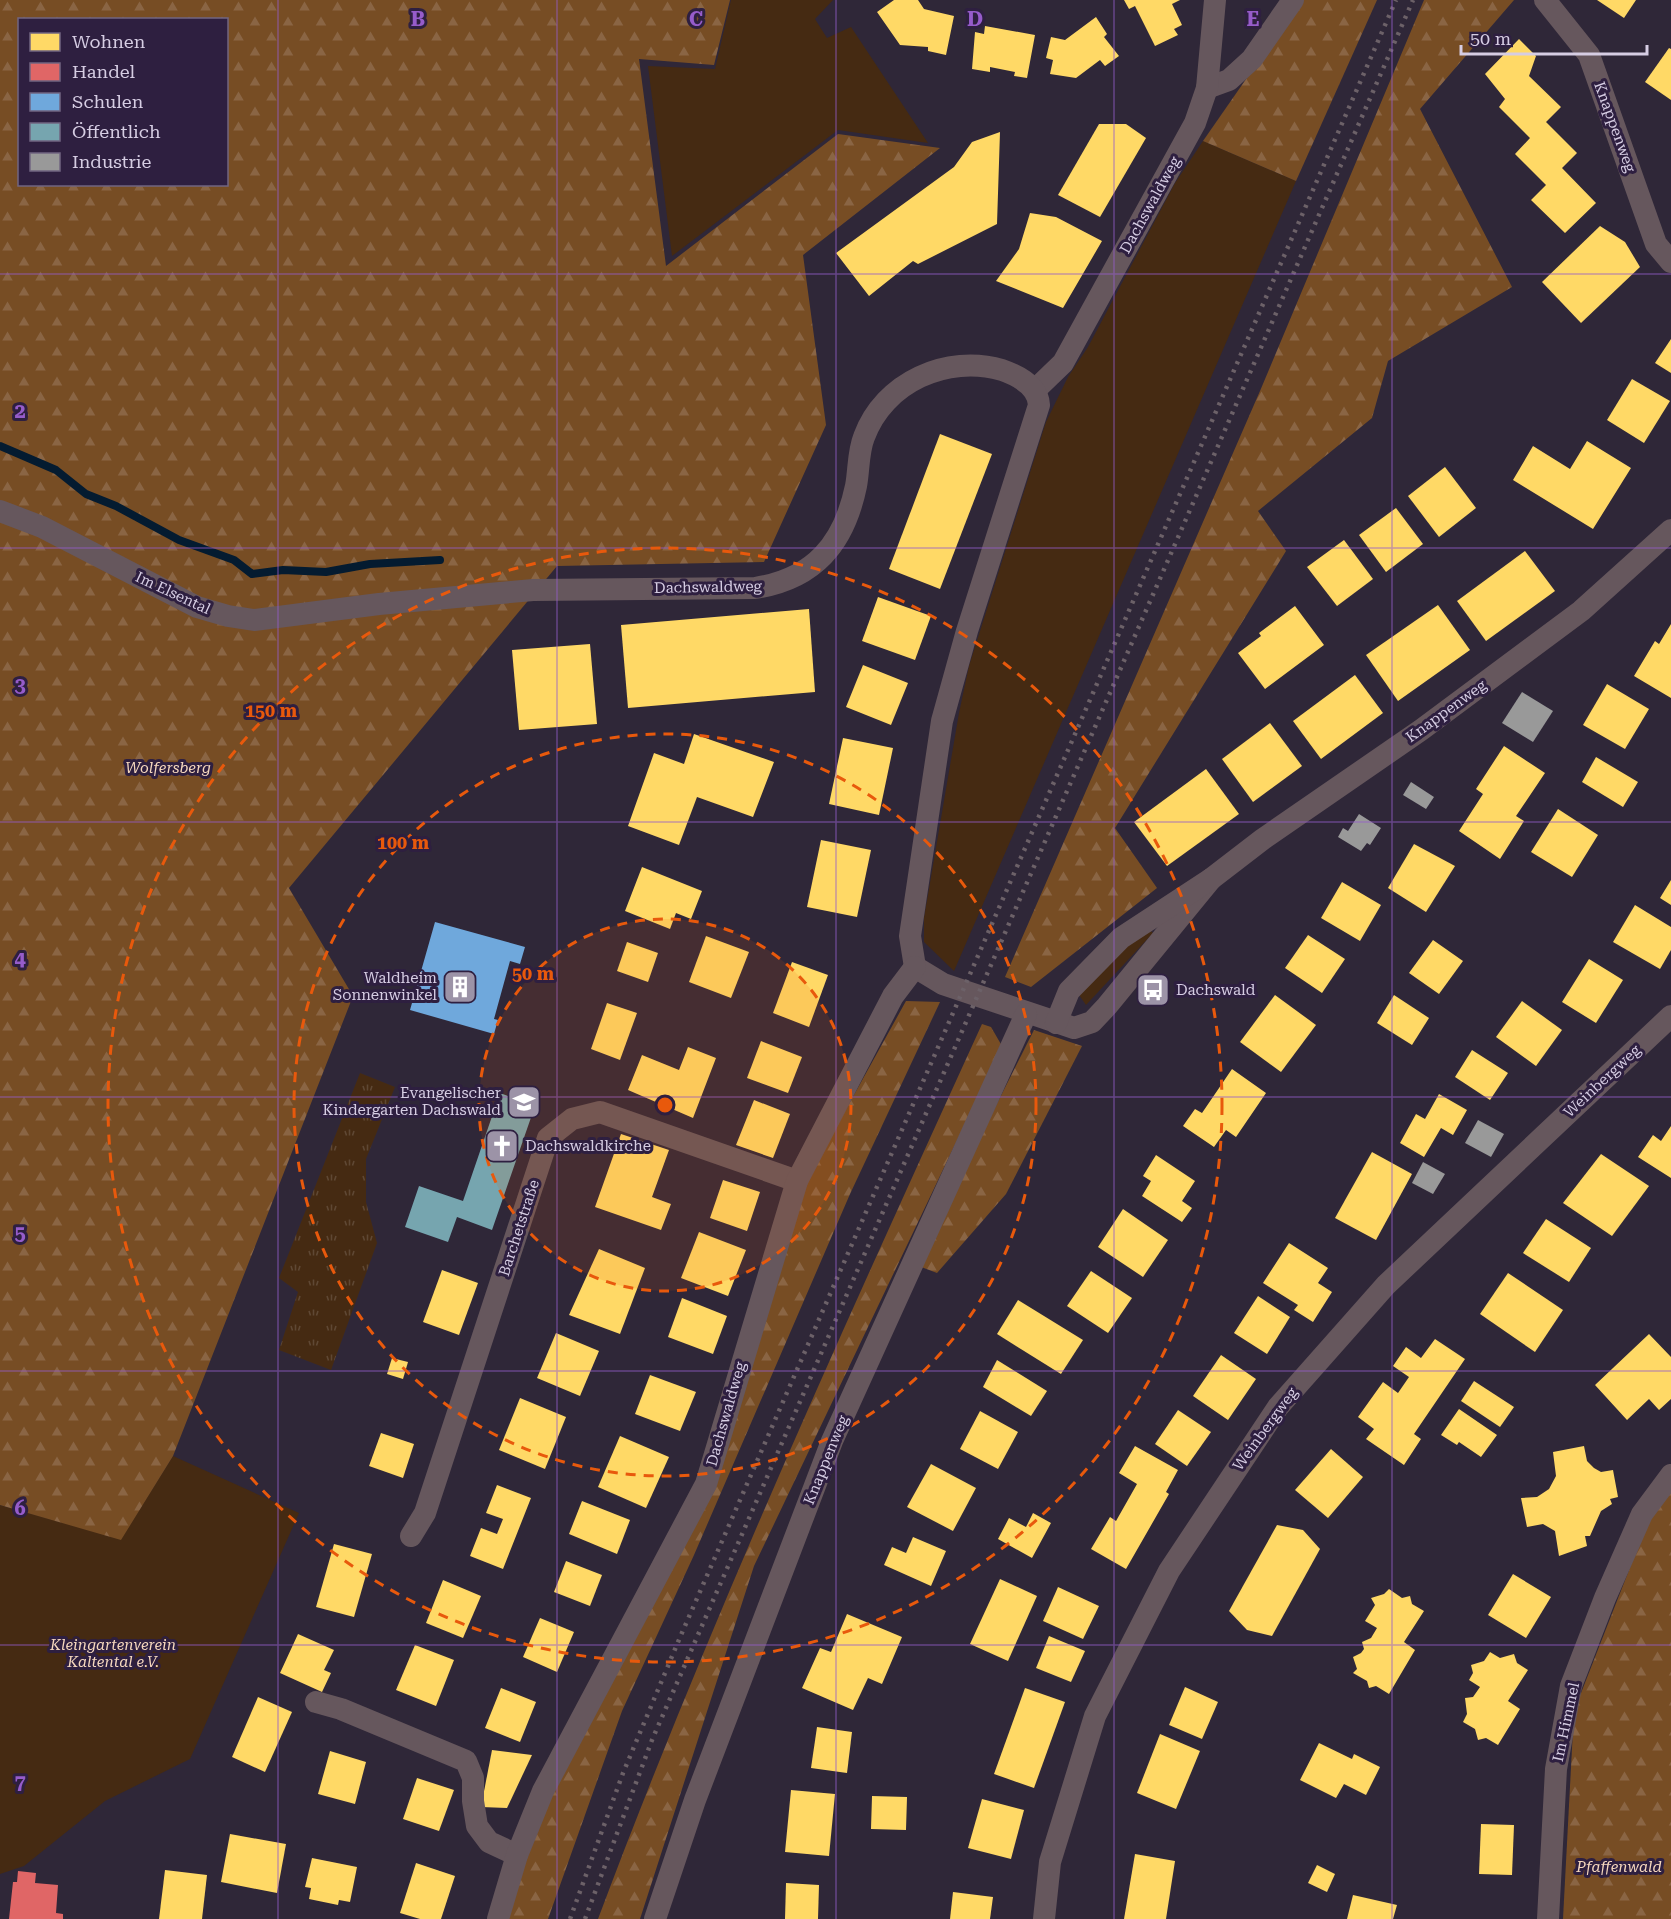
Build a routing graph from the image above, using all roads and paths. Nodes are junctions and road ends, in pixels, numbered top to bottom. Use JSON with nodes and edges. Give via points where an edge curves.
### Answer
{"nodes":[{"id":1,"x":1215,"y":0,"type":"edge"},
{"id":2,"x":1293,"y":0,"type":"edge"},
{"id":3,"x":1545,"y":0,"type":"edge"},
{"id":4,"x":1207,"y":88,"type":"junction"},
{"id":5,"x":1671,"y":262,"type":"edge"},
{"id":6,"x":1035,"y":390,"type":"junction"},
{"id":7,"x":0,"y":511,"type":"edge"},
{"id":8,"x":1671,"y":530,"type":"edge"},
{"id":9,"x":429,"y":600,"type":"joint"},
{"id":10,"x":1211,"y":879,"type":"junction"},
{"id":11,"x":915,"y":967,"type":"junction"},
{"id":12,"x":1026,"y":1014,"type":"junction"},
{"id":13,"x":1671,"y":1016,"type":"edge"},
{"id":14,"x":1056,"y":1023,"type":"junction"},
{"id":15,"x":797,"y":1181,"type":"junction"},
{"id":16,"x":1671,"y":1475,"type":"edge"},
{"id":17,"x":411,"y":1536,"type":"dead end"},
{"id":18,"x":315,"y":1702,"type":"dead end"},
{"id":19,"x":517,"y":1855,"type":"junction"},
{"id":20,"x":498,"y":1919,"type":"edge"},
{"id":21,"x":655,"y":1919,"type":"edge"},
{"id":22,"x":1044,"y":1919,"type":"edge"},
{"id":23,"x":1548,"y":1919,"type":"edge"}],
"edges":[{"from":1,"to":4,"type":"street","name":"Dachswaldweg"},
{"from":2,"to":4,"type":"street","via":[[1252,59],[1229,80]]},
{"from":3,"to":5,"type":"street","name":"Knappenweg","via":[[1589,55],[1656,244]]},
{"from":4,"to":6,"type":"street","name":"Dachswaldweg","via":[[1195,123],[1063,363]]},
{"from":6,"to":9,"type":"street","name":"Dachswaldweg","via":[[1004,371],[977,366],[945,368],[909,382],[885,401],[864,437],[848,515],[829,550],[814,566],[777,585],[543,589]]},
{"from":6,"to":11,"type":"street","via":[[1039,405],[942,721],[910,936]]},
{"from":7,"to":9,"type":"street","name":"Im Elsental","via":[[42,527],[197,607],[228,616],[254,620]]},
{"from":8,"to":10,"type":"street","name":"Knappenweg","via":[[1581,611]]},
{"from":10,"to":14,"type":"street","name":"Knappenweg","via":[[1121,938],[1069,991]]},
{"from":10,"to":14,"type":"street","name":"Knappenweg","via":[[1092,1022],[1074,1028]]},
{"from":11,"to":12,"type":"street","via":[[943,984]]},
{"from":11,"to":15,"type":"street","name":"Dachswaldweg","via":[[893,996]]},
{"from":12,"to":14,"type":"street"},
{"from":12,"to":21,"type":"street","name":"Knappenweg","via":[[832,1442],[695,1800]]},
{"from":13,"to":22,"type":"street","name":"Weinbergweg","via":[[1386,1285],[1278,1407],[1169,1571],[1095,1716],[1050,1862]]},
{"from":15,"to":17,"type":"street","name":"Barchetstraße","via":[[600,1112],[572,1119],[548,1138],[425,1513]]},
{"from":15,"to":19,"type":"street","name":"Dachswaldweg","via":[[706,1484],[583,1710]]},
{"from":16,"to":23,"type":"street","name":"Im Himmel","via":[[1642,1514],[1571,1686],[1556,1768]]},
{"from":18,"to":19,"type":"street","via":[[466,1761],[473,1778],[477,1826],[489,1842]]},
{"from":19,"to":20,"type":"street","name":"Dachswaldweg"}]}
